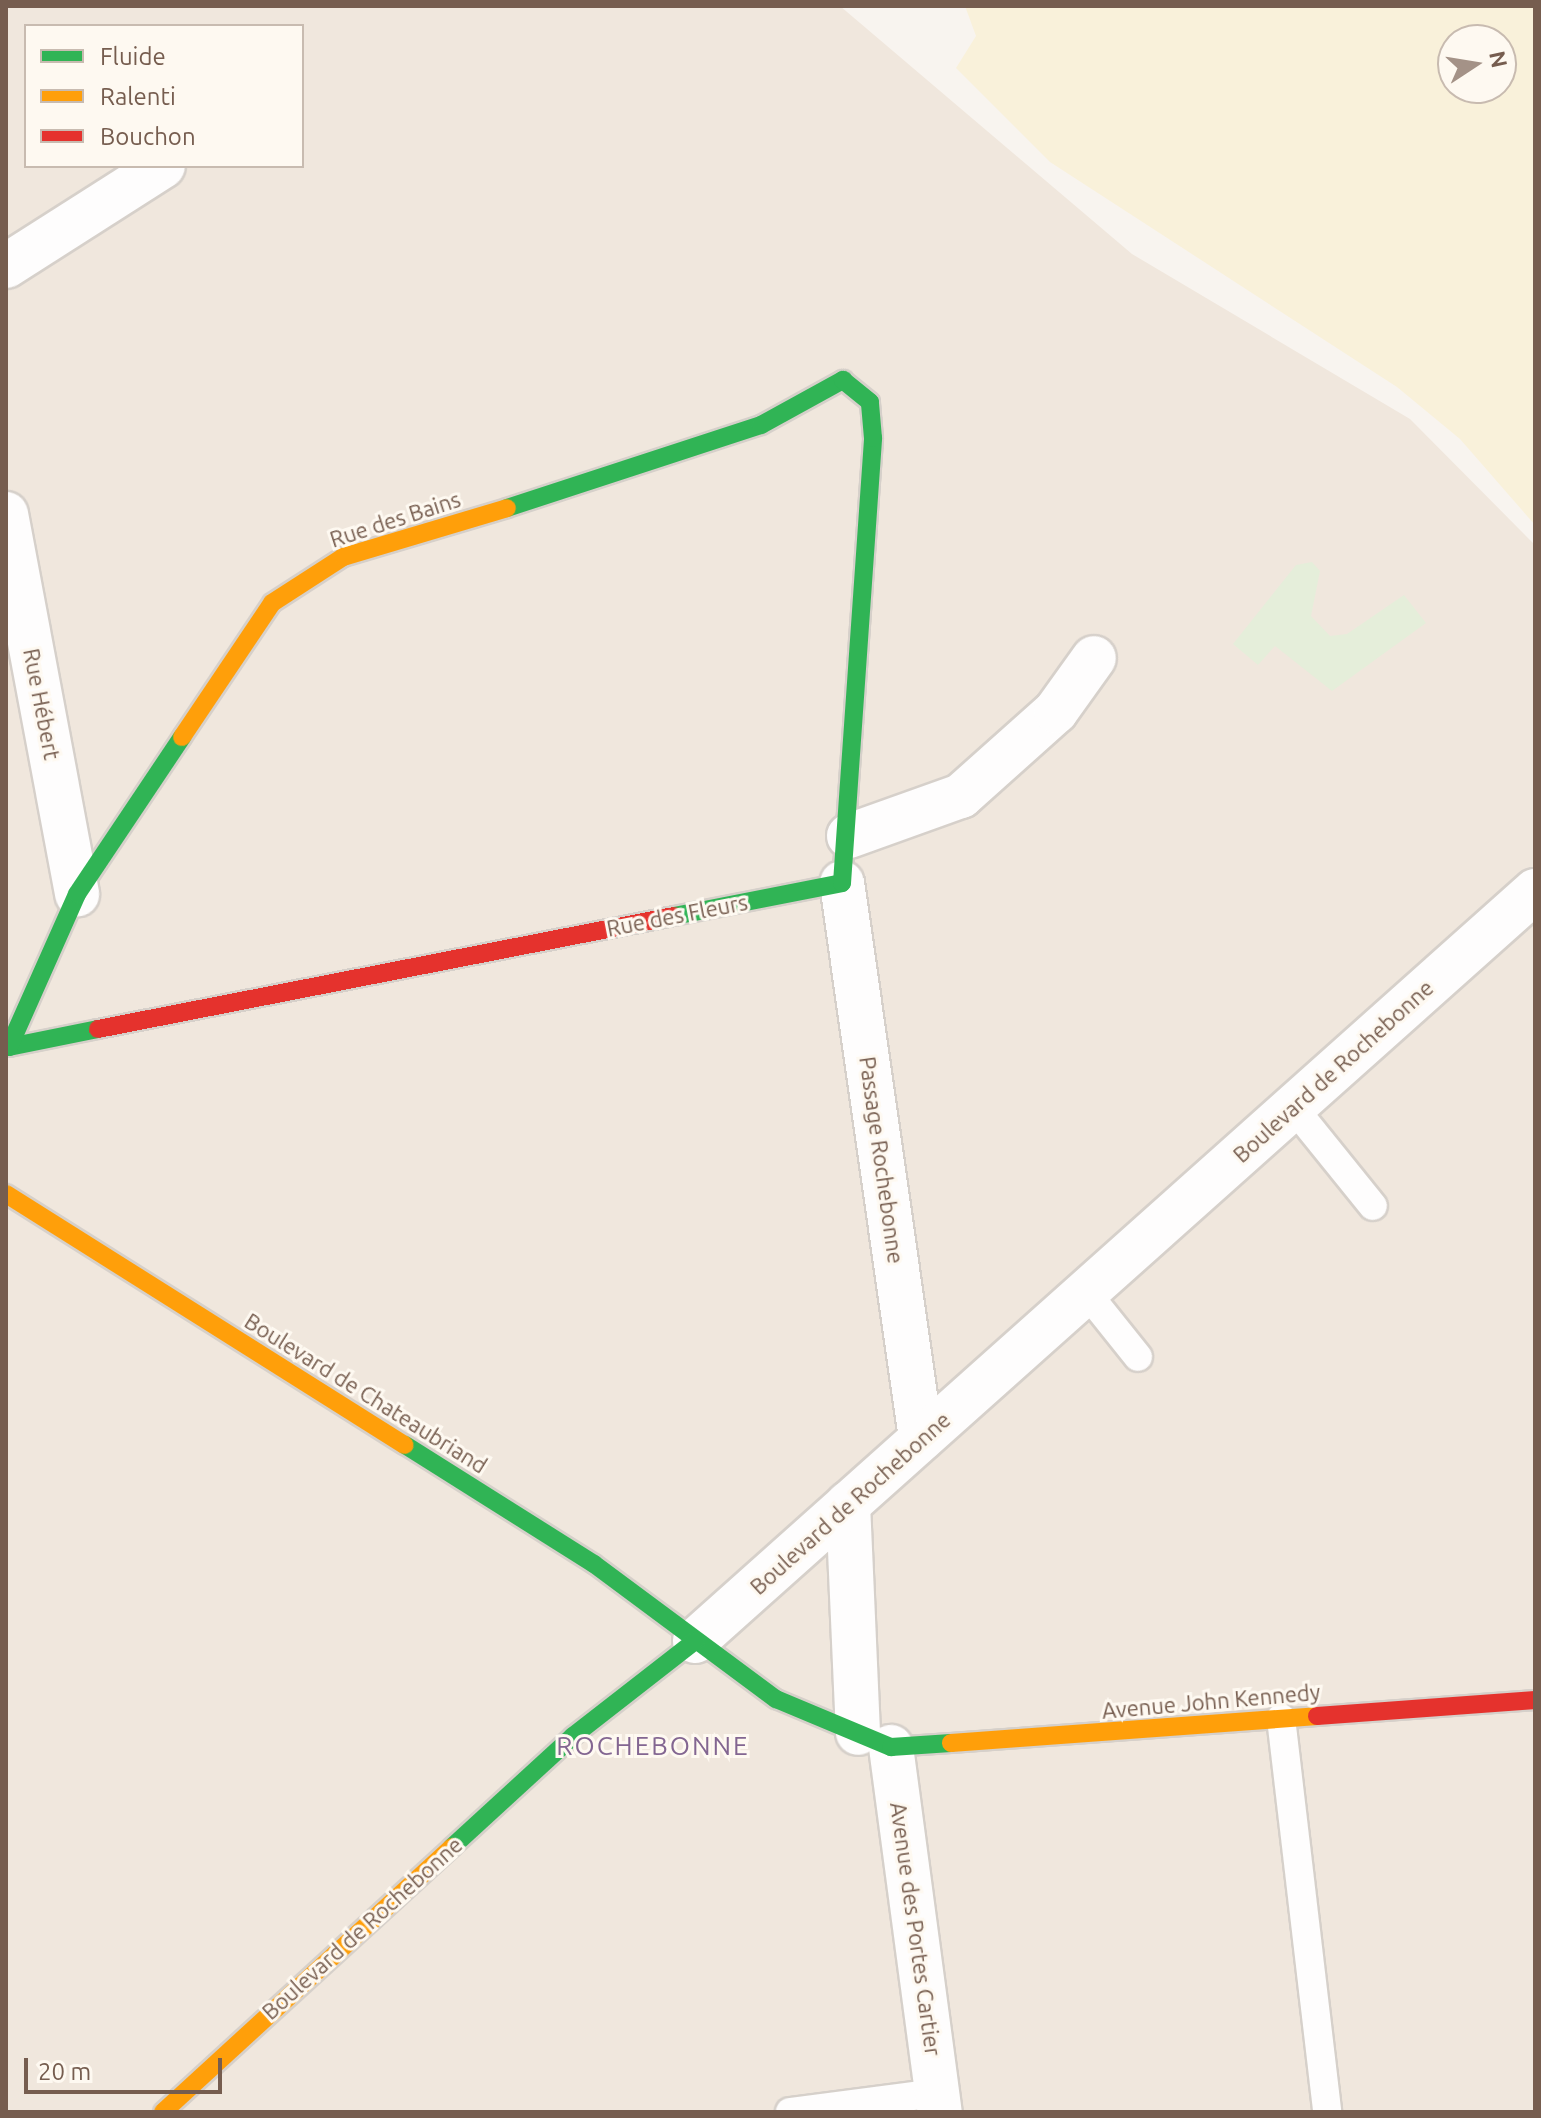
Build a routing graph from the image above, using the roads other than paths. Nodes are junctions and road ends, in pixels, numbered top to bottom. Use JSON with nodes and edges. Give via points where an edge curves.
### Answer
{"nodes":[{"id":1,"x":160,"y":168,"type":"edge"},
{"id":2,"x":6,"y":266,"type":"edge"},
{"id":3,"x":6,"y":514,"type":"edge"},
{"id":4,"x":1094,"y":658,"type":"dead end"},
{"id":5,"x":849,"y":836,"type":"junction"},
{"id":6,"x":842,"y":883,"type":"junction"},
{"id":7,"x":1535,"y":891,"type":"edge"},
{"id":8,"x":77,"y":894,"type":"junction"},
{"id":9,"x":8,"y":1049,"type":"edge"},
{"id":10,"x":1293,"y":1107,"type":"junction"},
{"id":11,"x":6,"y":1194,"type":"edge"},
{"id":12,"x":1373,"y":1206,"type":"dead end"},
{"id":13,"x":1086,"y":1292,"type":"junction"},
{"id":14,"x":1138,"y":1357,"type":"dead end"},
{"id":15,"x":921,"y":1438,"type":"junction"},
{"id":16,"x":848,"y":1504,"type":"junction"},
{"id":17,"x":695,"y":1641,"type":"junction"},
{"id":18,"x":1535,"y":1700,"type":"edge"},
{"id":19,"x":1281,"y":1718,"type":"junction"},
{"id":20,"x":874,"y":1740,"type":"junction"},
{"id":21,"x":939,"y":2102,"type":"edge"},
{"id":22,"x":163,"y":2112,"type":"edge"},
{"id":23,"x":790,"y":2112,"type":"edge"},
{"id":24,"x":1327,"y":2112,"type":"edge"}],
"edges":[{"from":1,"to":2,"type":"street"},
{"from":3,"to":8,"type":"street","name":"Rue Hébert"},
{"from":4,"to":5,"type":"street","via":[[1056,711],[961,796]]},
{"from":5,"to":6,"type":"street"},
{"from":5,"to":8,"type":"street","name":"Rue des Bains","via":[[873,438],[870,402],[843,380],[761,425],[657,464],[343,557],[272,603]]},
{"from":6,"to":9,"type":"street","name":"Rue des Fleurs"},
{"from":6,"to":15,"type":"street","name":"Passage Rochebonne"},
{"from":7,"to":10,"type":"street","name":"Boulevard de Rochebonne"},
{"from":8,"to":9,"type":"street","name":"Rue des Bains"},
{"from":10,"to":12,"type":"lane"},
{"from":10,"to":13,"type":"street","name":"Boulevard de Rochebonne"},
{"from":11,"to":17,"type":"street","name":"Boulevard de Chateaubriand","via":[[594,1564]]},
{"from":13,"to":14,"type":"lane"},
{"from":13,"to":15,"type":"street","name":"Boulevard de Rochebonne"},
{"from":15,"to":16,"type":"street","name":"Boulevard de Rochebonne"},
{"from":16,"to":17,"type":"street","name":"Boulevard de Rochebonne"},
{"from":16,"to":20,"type":"street","name":"Avenue des Portes Cartier"},
{"from":17,"to":20,"type":"street","name":"Boulevard de Chateaubriand","via":[[776,1699]]},
{"from":17,"to":22,"type":"street","name":"Boulevard de Rochebonne","via":[[573,1736]]},
{"from":18,"to":19,"type":"street","name":"Avenue John Kennedy"},
{"from":19,"to":20,"type":"street","name":"Avenue John Kennedy"},
{"from":19,"to":24,"type":"lane"},
{"from":20,"to":21,"type":"street","name":"Avenue des Portes Cartier"},
{"from":21,"to":23,"type":"lane"}]}
